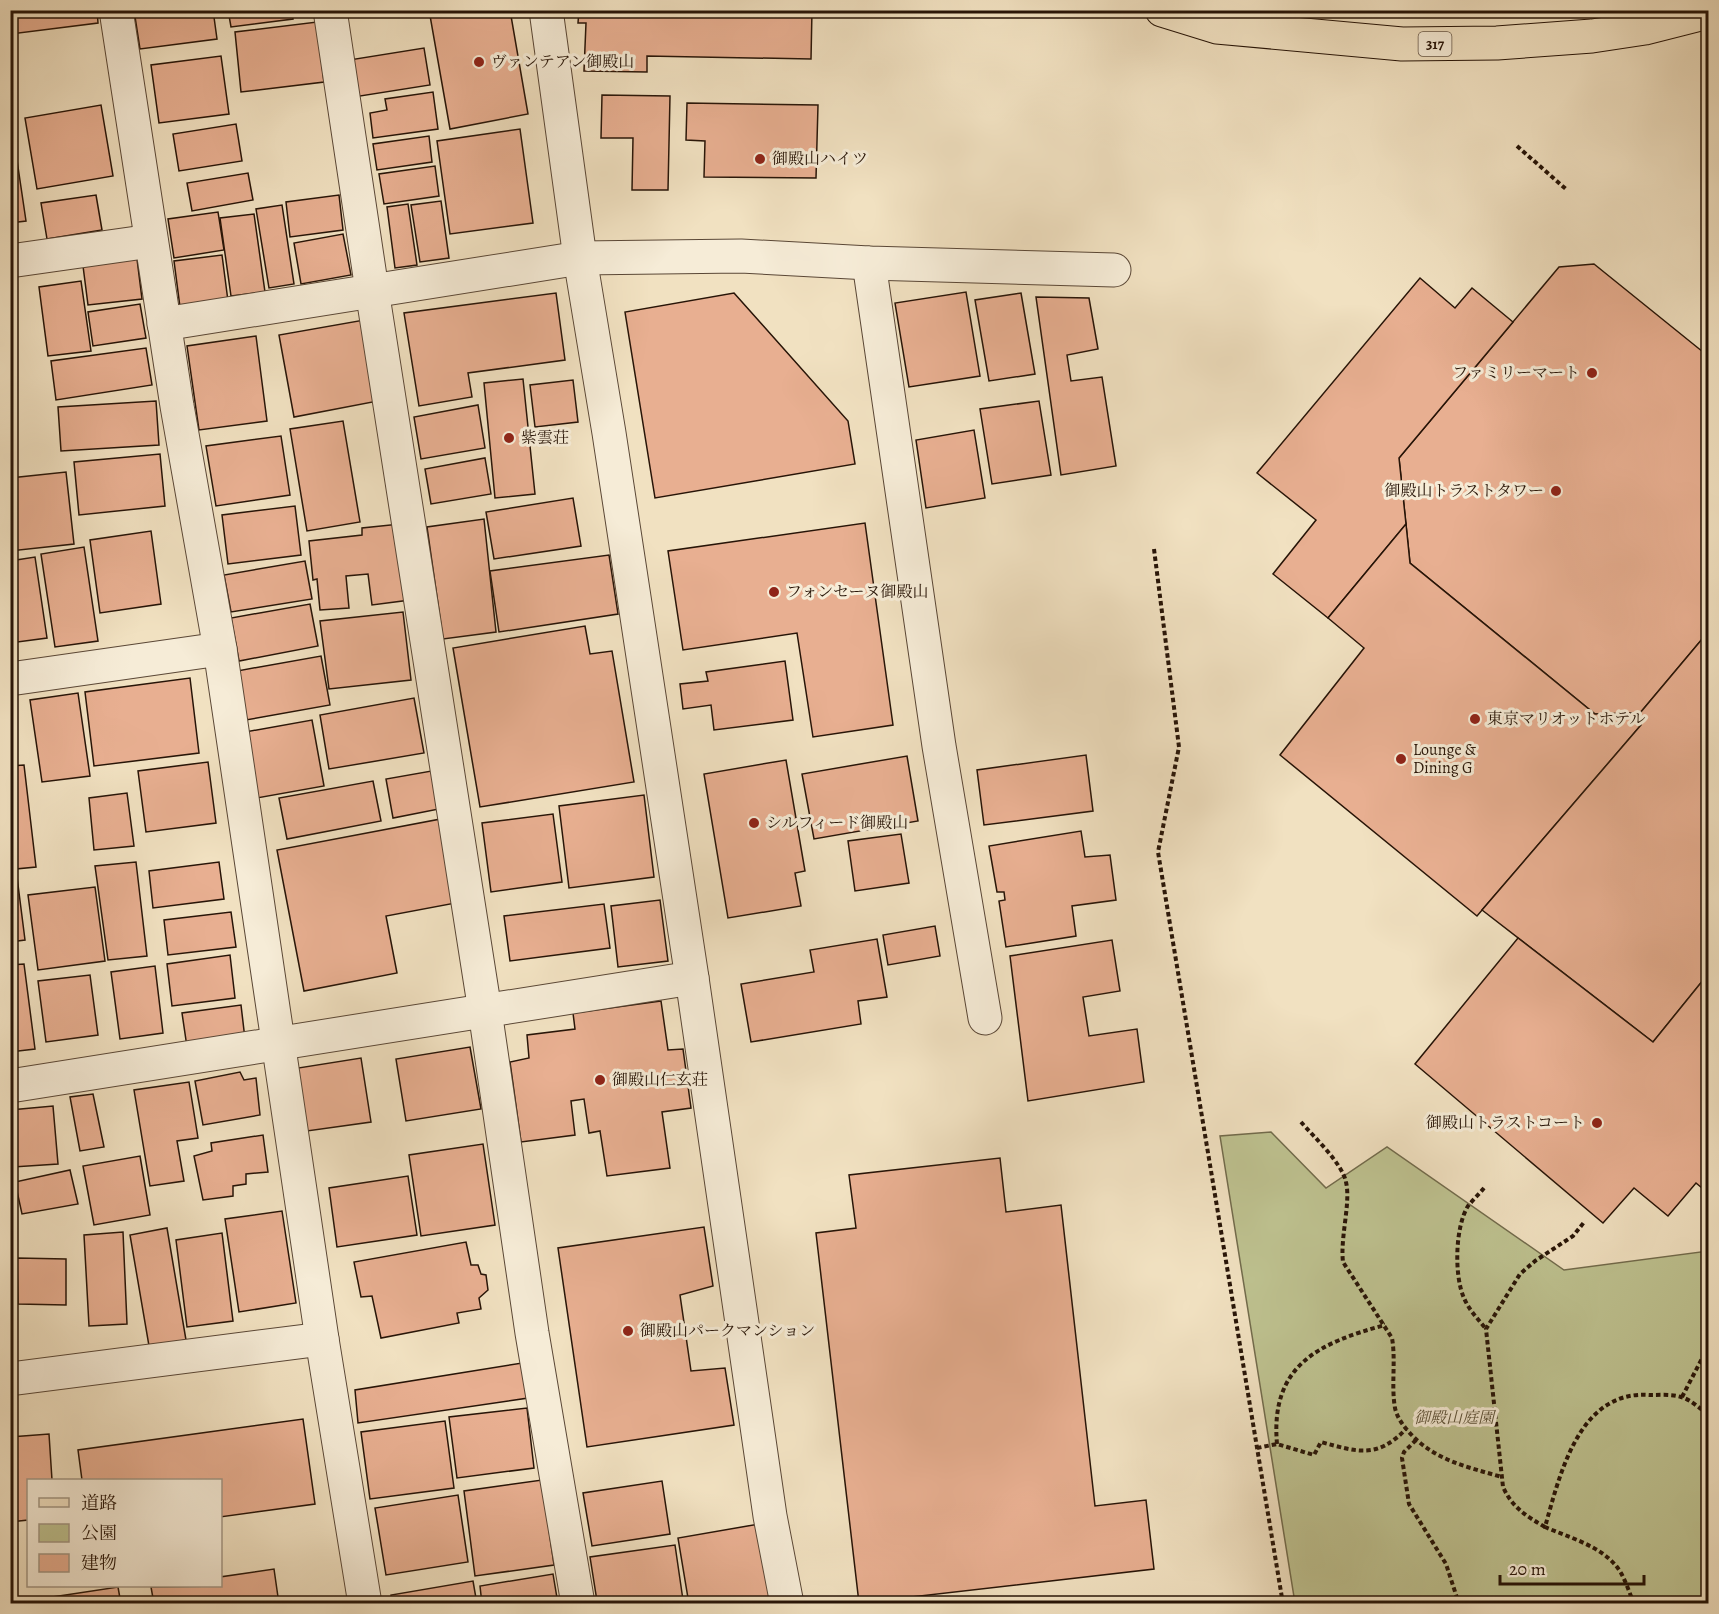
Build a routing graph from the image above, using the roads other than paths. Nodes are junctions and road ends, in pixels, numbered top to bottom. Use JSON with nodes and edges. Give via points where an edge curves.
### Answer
{"nodes":[{"id":1,"x":116,"y":10,"type":"edge"},
{"id":2,"x":330,"y":10,"type":"edge"},
{"id":3,"x":546,"y":10,"type":"edge"},
{"id":4,"x":1162,"y":10,"type":"edge"},
{"id":5,"x":1708,"y":12,"type":"edge"},
{"id":6,"x":152,"y":241,"type":"junction"},
{"id":7,"x":580,"y":258,"type":"junction"},
{"id":8,"x":10,"y":261,"type":"edge"},
{"id":9,"x":869,"y":263,"type":"junction"},
{"id":10,"x":1114,"y":270,"type":"dead end"},
{"id":11,"x":372,"y":290,"type":"junction"},
{"id":12,"x":164,"y":324,"type":"junction"},
{"id":13,"x":220,"y":649,"type":"junction"},
{"id":14,"x":10,"y":679,"type":"edge"},
{"id":15,"x":692,"y":978,"type":"junction"},
{"id":16,"x":485,"y":1011,"type":"junction"},
{"id":17,"x":985,"y":1018,"type":"dead end"},
{"id":18,"x":279,"y":1044,"type":"junction"},
{"id":19,"x":10,"y":1086,"type":"edge"},
{"id":20,"x":322,"y":1339,"type":"junction"},
{"id":21,"x":10,"y":1378,"type":"edge"},
{"id":22,"x":365,"y":1604,"type":"edge"},
{"id":23,"x":578,"y":1604,"type":"edge"},
{"id":24,"x":787,"y":1604,"type":"edge"}],
"edges":[{"from":1,"to":6,"type":"street"},
{"from":2,"to":11,"type":"street"},
{"from":3,"to":7,"type":"street"},
{"from":4,"to":5,"type":"main road","number":"317","via":[[1217,27],[1402,44],[1592,36]]},
{"from":6,"to":8,"type":"street"},
{"from":6,"to":12,"type":"street"},
{"from":7,"to":9,"type":"street","via":[[741,256]]},
{"from":7,"to":11,"type":"street"},
{"from":7,"to":15,"type":"street"},
{"from":9,"to":10,"type":"street"},
{"from":9,"to":17,"type":"street","via":[[939,746]]},
{"from":11,"to":12,"type":"street"},
{"from":11,"to":16,"type":"street"},
{"from":12,"to":13,"type":"street"},
{"from":13,"to":14,"type":"street"},
{"from":13,"to":18,"type":"street"},
{"from":15,"to":16,"type":"street"},
{"from":15,"to":24,"type":"street","via":[[770,1516]]},
{"from":16,"to":18,"type":"street"},
{"from":16,"to":23,"type":"street","via":[[532,1333]]},
{"from":18,"to":19,"type":"street"},
{"from":18,"to":20,"type":"street"},
{"from":20,"to":21,"type":"street"},
{"from":20,"to":22,"type":"street"}]}
